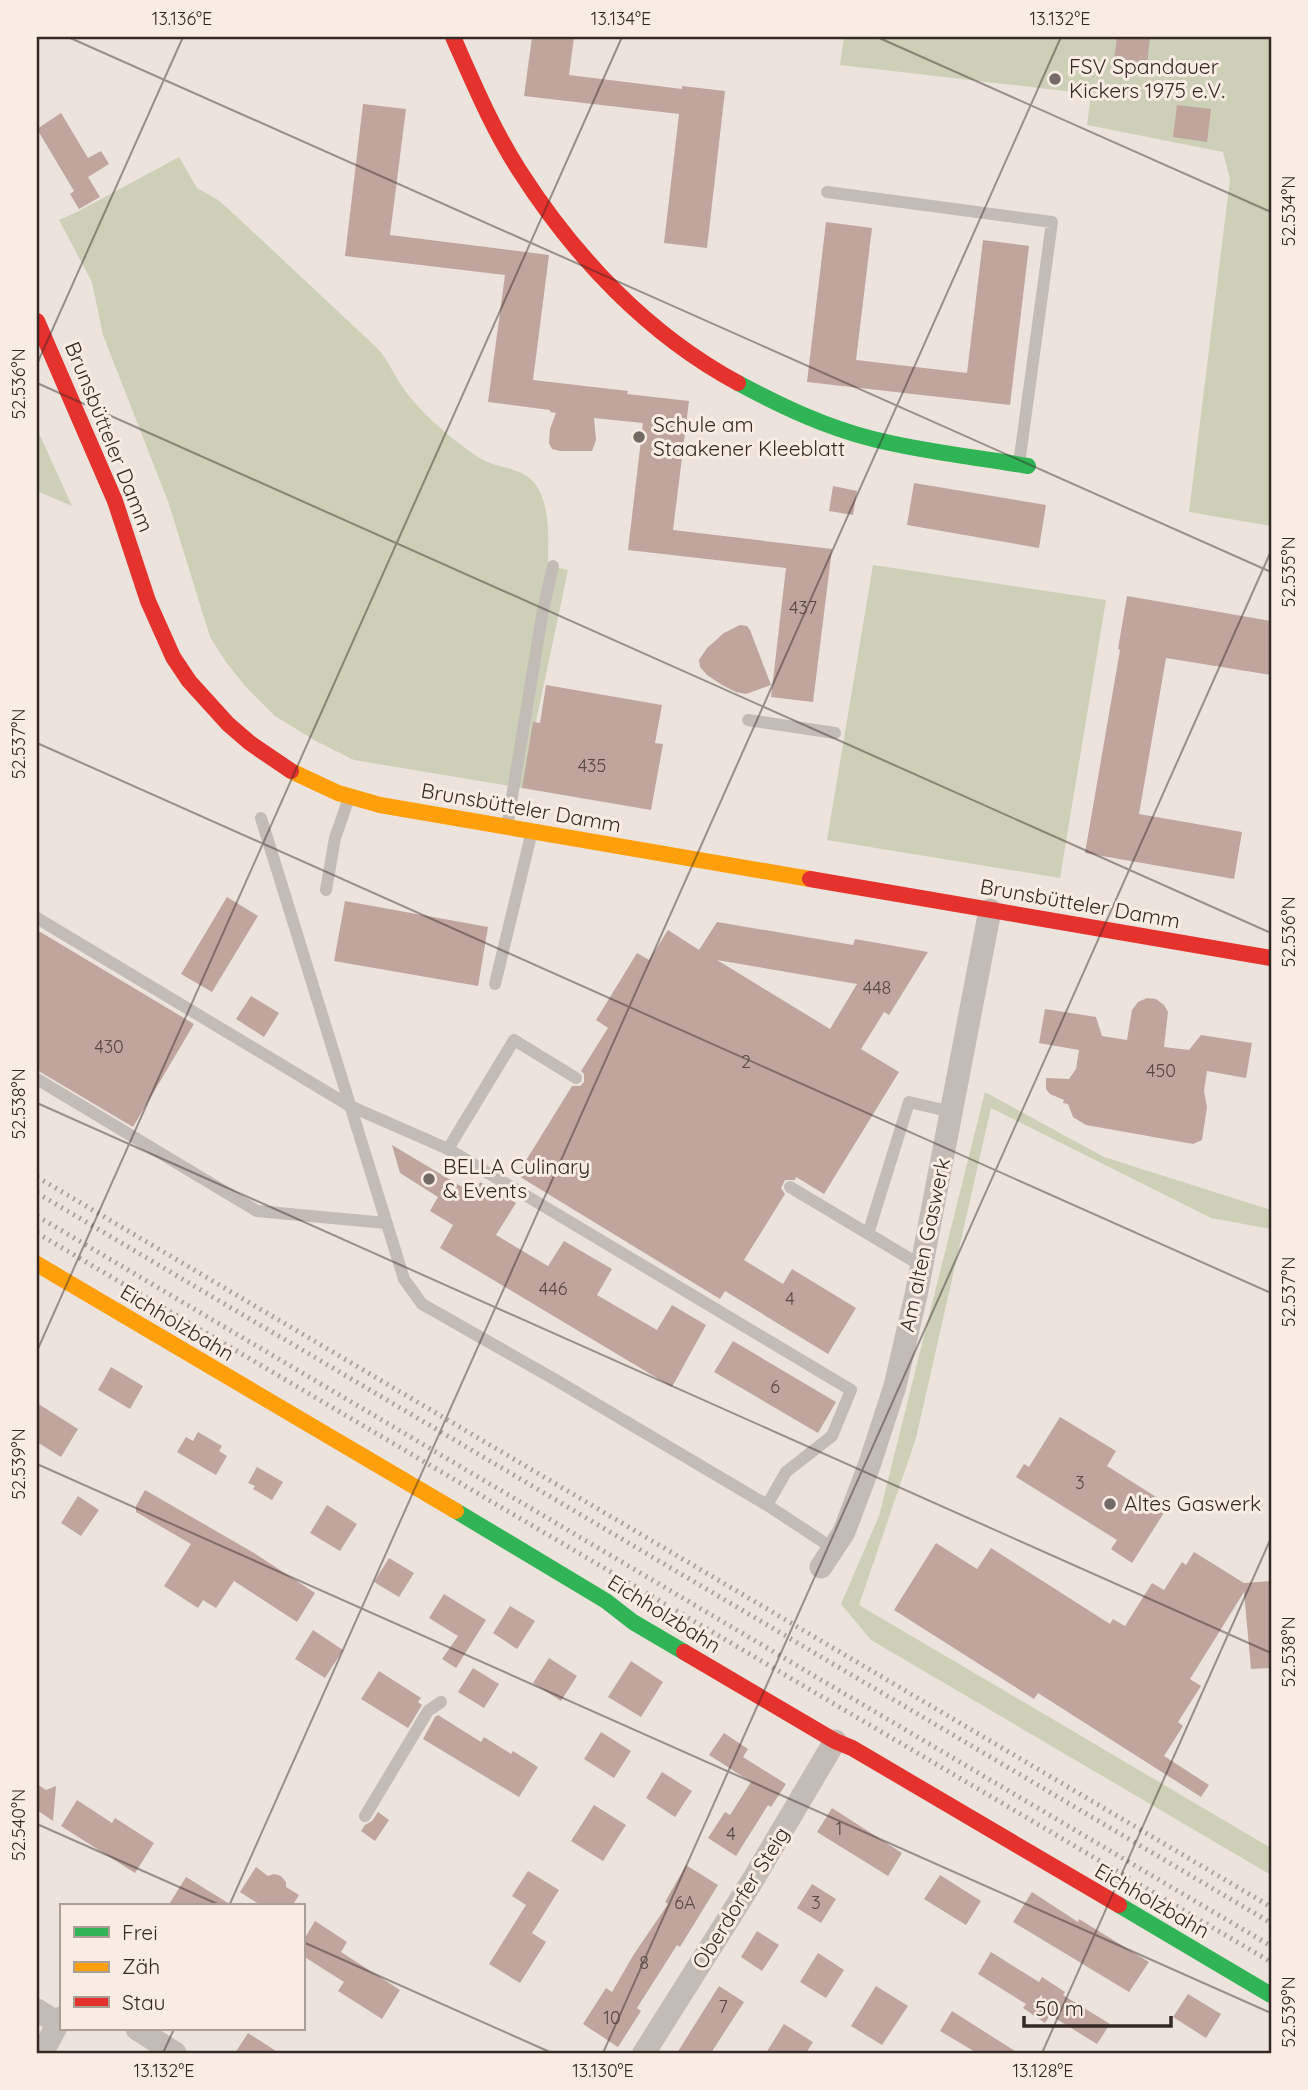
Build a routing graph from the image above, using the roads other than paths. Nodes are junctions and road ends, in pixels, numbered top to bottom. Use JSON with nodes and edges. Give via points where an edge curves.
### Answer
{"nodes":[{"id":1,"x":453,"y":37,"type":"edge"},
{"id":2,"x":827,"y":192,"type":"dead end"},
{"id":3,"x":37,"y":321,"type":"edge"},
{"id":4,"x":1023,"y":465,"type":"joint"},
{"id":5,"x":553,"y":566,"type":"dead end"},
{"id":6,"x":748,"y":720,"type":"dead end"},
{"id":7,"x":835,"y":733,"type":"dead end"},
{"id":8,"x":349,"y":797,"type":"junction"},
{"id":9,"x":261,"y":818,"type":"dead end"},
{"id":10,"x":507,"y":827,"type":"junction"},
{"id":11,"x":532,"y":831,"type":"junction"},
{"id":12,"x":326,"y":890,"type":"dead end"},
{"id":13,"x":990,"y":910,"type":"junction"},
{"id":14,"x":37,"y":918,"type":"edge"},
{"id":15,"x":1271,"y":958,"type":"edge"},
{"id":16,"x":495,"y":984,"type":"dead end"},
{"id":17,"x":37,"y":1079,"type":"edge"},
{"id":18,"x":576,"y":1079,"type":"dead end"},
{"id":19,"x":350,"y":1107,"type":"junction"},
{"id":20,"x":952,"y":1112,"type":"junction"},
{"id":21,"x":448,"y":1149,"type":"junction"},
{"id":22,"x":790,"y":1187,"type":"dead end"},
{"id":23,"x":386,"y":1223,"type":"junction"},
{"id":24,"x":868,"y":1234,"type":"junction"},
{"id":25,"x":37,"y":1264,"type":"edge"},
{"id":26,"x":922,"y":1266,"type":"junction"},
{"id":27,"x":767,"y":1505,"type":"junction"},
{"id":28,"x":828,"y":1558,"type":"joint"},
{"id":29,"x":441,"y":1702,"type":"dead end"},
{"id":30,"x":835,"y":1741,"type":"junction"},
{"id":31,"x":365,"y":1815,"type":"dead end"},
{"id":32,"x":1271,"y":1995,"type":"edge"},
{"id":33,"x":37,"y":2010,"type":"edge"},
{"id":34,"x":60,"y":2020,"type":"edge"},
{"id":35,"x":139,"y":2030,"type":"edge"},
{"id":36,"x":42,"y":2053,"type":"edge"},
{"id":37,"x":174,"y":2053,"type":"edge"},
{"id":38,"x":644,"y":2053,"type":"edge"}],
"edges":[{"from":1,"to":4,"type":"street","via":[[491,123],[531,190],[595,271],[655,329],[744,389],[794,413],[889,443]]},
{"from":2,"to":4,"type":"lane","via":[[1052,222]]},
{"from":3,"to":8,"type":"street","name":"Brunsbütteler Damm","via":[[118,508],[161,633],[180,668],[205,702],[264,755]]},
{"from":5,"to":10,"type":"lane"},
{"from":6,"to":7,"type":"lane"},
{"from":8,"to":10,"type":"street","name":"Brunsbütteler Damm"},
{"from":8,"to":12,"type":"lane","via":[[335,838]]},
{"from":9,"to":19,"type":"lane"},
{"from":10,"to":11,"type":"street","name":"Brunsbütteler Damm"},
{"from":11,"to":13,"type":"street","name":"Brunsbütteler Damm"},
{"from":11,"to":16,"type":"lane"},
{"from":13,"to":15,"type":"street","name":"Brunsbütteler Damm"},
{"from":13,"to":20,"type":"street","name":"Am alten Gaswerk"},
{"from":14,"to":19,"type":"lane"},
{"from":17,"to":23,"type":"lane","via":[[257,1211]]},
{"from":18,"to":21,"type":"lane","via":[[514,1040]]},
{"from":19,"to":21,"type":"lane"},
{"from":19,"to":23,"type":"lane"},
{"from":20,"to":24,"type":"lane","via":[[909,1102]]},
{"from":20,"to":26,"type":"street","name":"Am alten Gaswerk"},
{"from":21,"to":27,"type":"lane","via":[[851,1390],[832,1436],[786,1472]]},
{"from":22,"to":24,"type":"lane"},
{"from":23,"to":27,"type":"lane","via":[[404,1279],[422,1304]]},
{"from":24,"to":26,"type":"lane"},
{"from":25,"to":30,"type":"street","name":"Eichholzbahn"},
{"from":26,"to":28,"type":"street","name":"Am alten Gaswerk","via":[[895,1386],[844,1532]]},
{"from":27,"to":28,"type":"lane"},
{"from":29,"to":31,"type":"lane","via":[[428,1712]]},
{"from":30,"to":32,"type":"street","name":"Eichholzbahn"},
{"from":30,"to":38,"type":"street","name":"Oberdorfer Steig"},
{"from":33,"to":34,"type":"street"},
{"from":34,"to":36,"type":"street"},
{"from":35,"to":37,"type":"street"}]}
